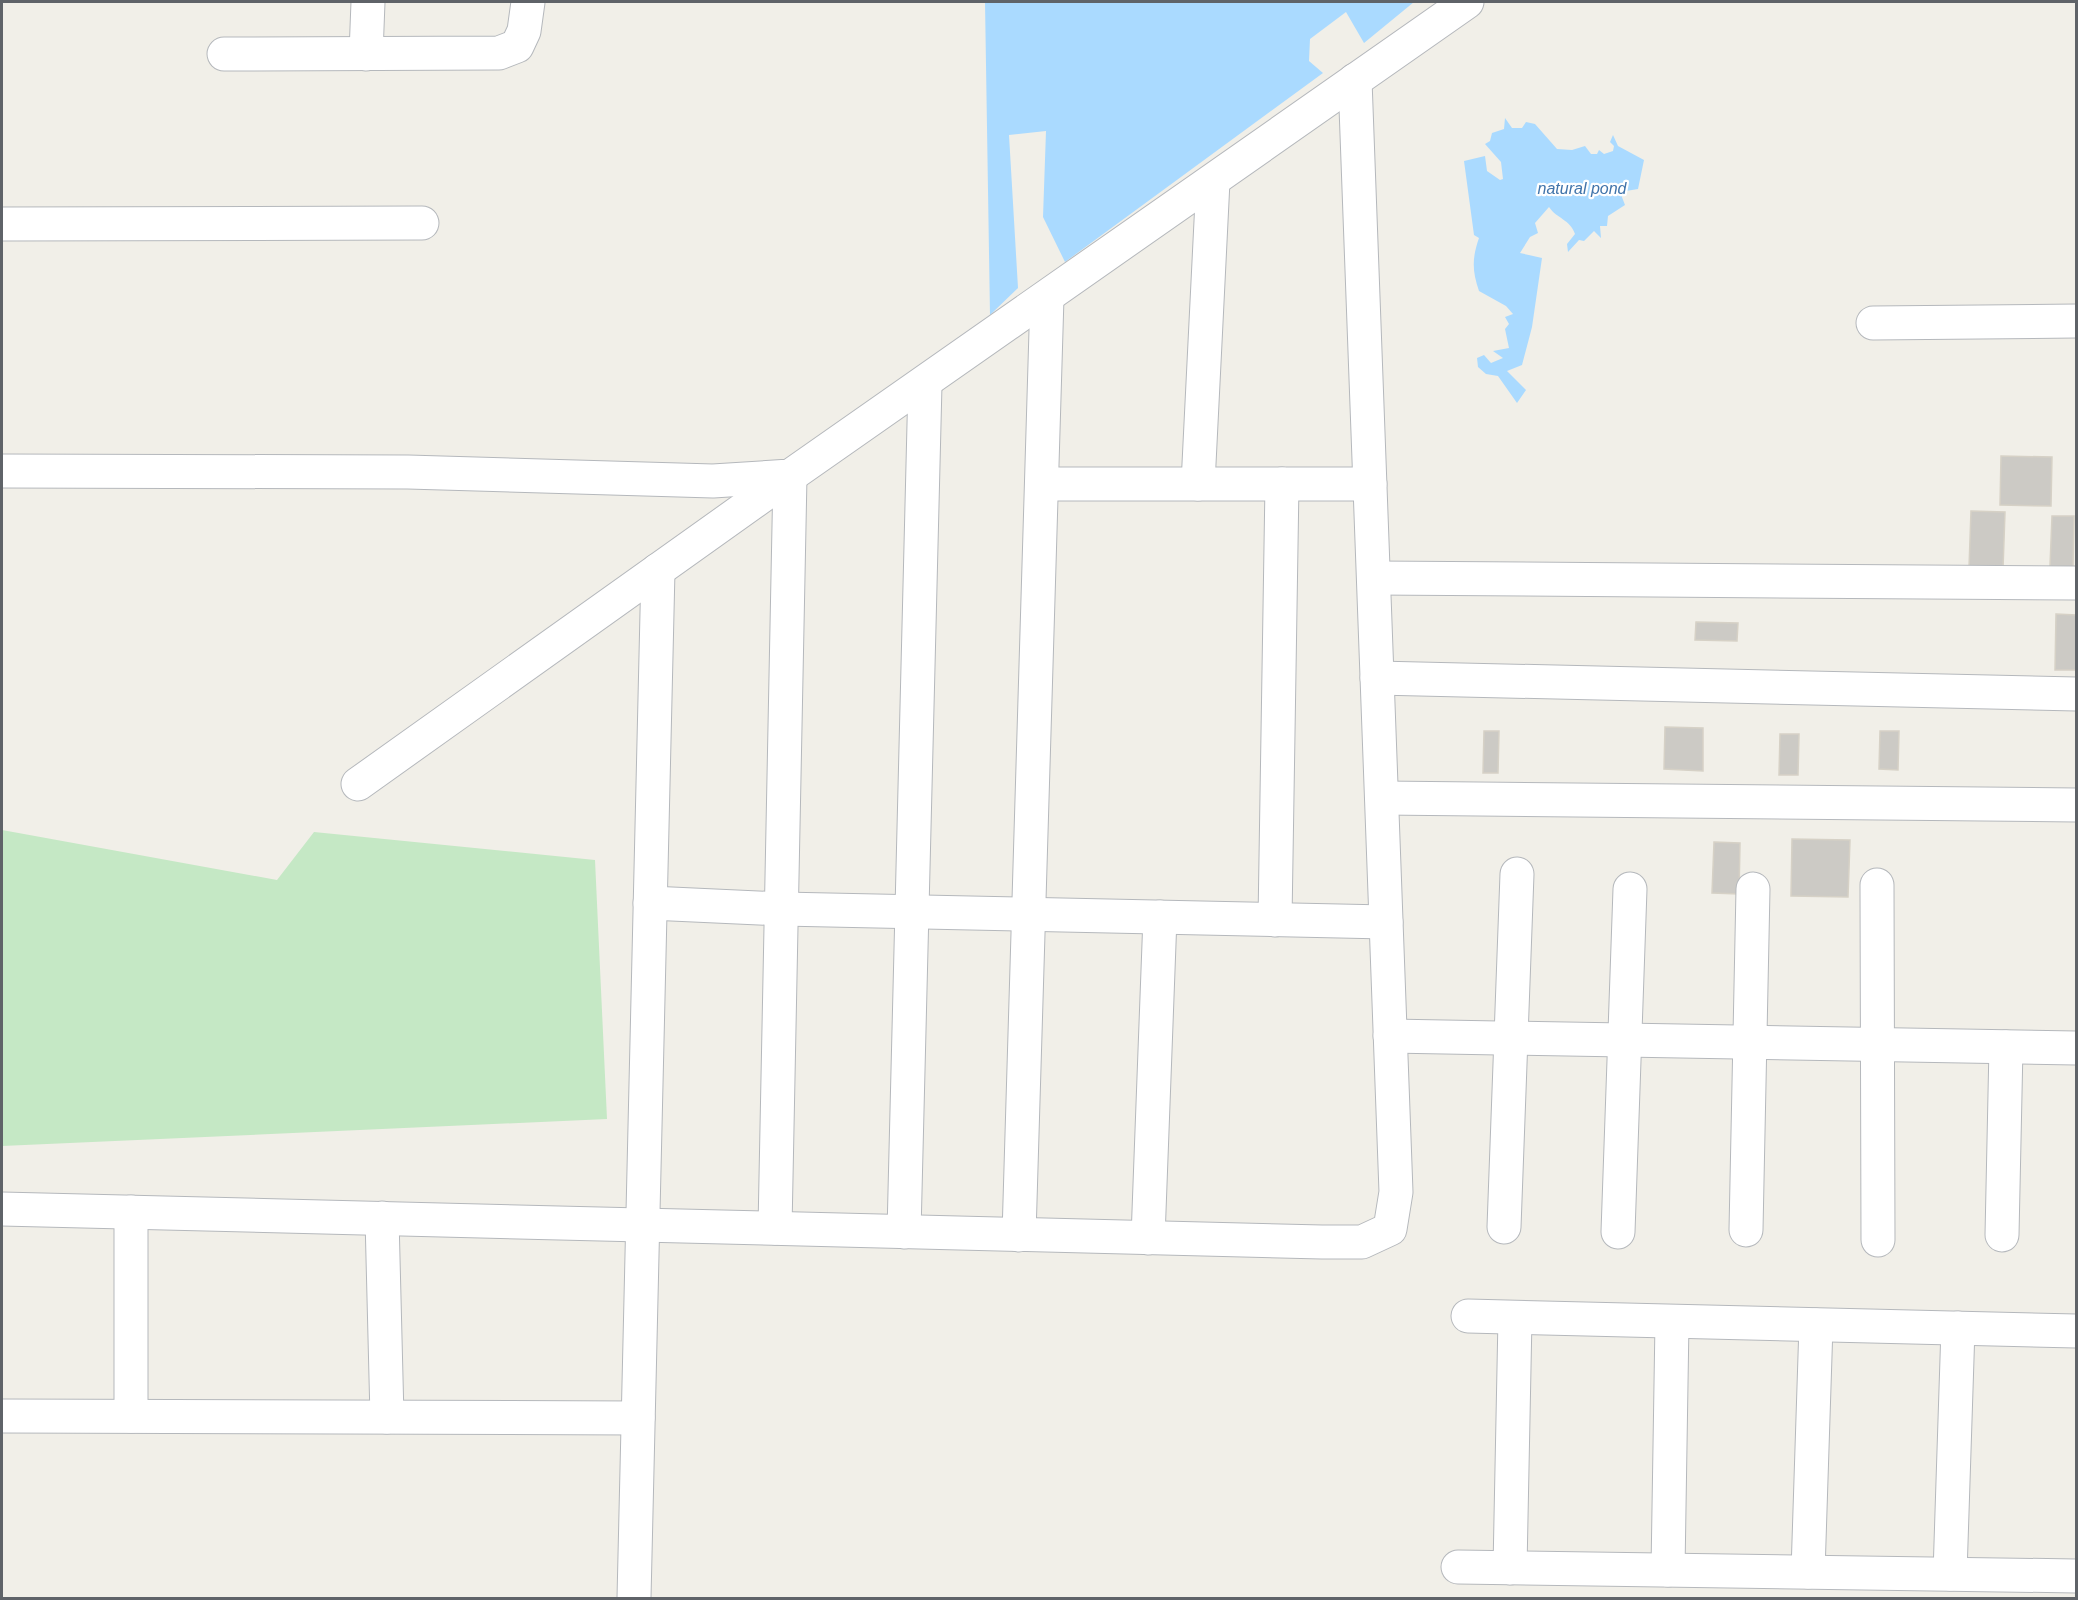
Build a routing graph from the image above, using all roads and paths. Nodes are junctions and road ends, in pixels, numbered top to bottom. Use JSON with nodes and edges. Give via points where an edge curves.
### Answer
{"nodes":[{"id":1,"x":368,"y":2,"type":"edge"},
{"id":2,"x":528,"y":2,"type":"edge"},
{"id":3,"x":1467,"y":2,"type":"edge"},
{"id":4,"x":224,"y":54,"type":"dead end"},
{"id":5,"x":366,"y":54,"type":"junction"},
{"id":6,"x":1355,"y":80,"type":"junction"},
{"id":7,"x":1213,"y":181,"type":"junction"},
{"id":8,"x":422,"y":223,"type":"dead end"},
{"id":9,"x":2,"y":224,"type":"edge"},
{"id":10,"x":1047,"y":297,"type":"junction"},
{"id":11,"x":2076,"y":321,"type":"edge"},
{"id":12,"x":1873,"y":323,"type":"dead end"},
{"id":13,"x":925,"y":384,"type":"junction"},
{"id":14,"x":2,"y":471,"type":"edge"},
{"id":15,"x":790,"y":476,"type":"junction"},
{"id":16,"x":1042,"y":484,"type":"junction"},
{"id":17,"x":1198,"y":484,"type":"junction"},
{"id":18,"x":1282,"y":484,"type":"junction"},
{"id":19,"x":1370,"y":484,"type":"junction"},
{"id":20,"x":658,"y":570,"type":"junction"},
{"id":21,"x":1374,"y":578,"type":"junction"},
{"id":22,"x":2076,"y":583,"type":"edge"},
{"id":23,"x":1377,"y":678,"type":"junction"},
{"id":24,"x":2076,"y":694,"type":"edge"},
{"id":25,"x":358,"y":784,"type":"dead end"},
{"id":26,"x":1382,"y":798,"type":"junction"},
{"id":27,"x":2076,"y":805,"type":"edge"},
{"id":28,"x":1517,"y":874,"type":"dead end"},
{"id":29,"x":1877,"y":885,"type":"dead end"},
{"id":30,"x":1630,"y":888,"type":"dead end"},
{"id":31,"x":1753,"y":888,"type":"dead end"},
{"id":32,"x":650,"y":903,"type":"junction"},
{"id":33,"x":782,"y":909,"type":"junction"},
{"id":34,"x":912,"y":912,"type":"junction"},
{"id":35,"x":1029,"y":915,"type":"junction"},
{"id":36,"x":1160,"y":917,"type":"junction"},
{"id":37,"x":1275,"y":920,"type":"junction"},
{"id":38,"x":1386,"y":922,"type":"junction"},
{"id":39,"x":1390,"y":1036,"type":"junction"},
{"id":40,"x":1510,"y":1038,"type":"junction"},
{"id":41,"x":1623,"y":1040,"type":"junction"},
{"id":42,"x":1750,"y":1042,"type":"junction"},
{"id":43,"x":1877,"y":1045,"type":"junction"},
{"id":44,"x":2006,"y":1047,"type":"junction"},
{"id":45,"x":2076,"y":1048,"type":"edge"},
{"id":46,"x":2,"y":1209,"type":"edge"},
{"id":47,"x":131,"y":1212,"type":"junction"},
{"id":48,"x":382,"y":1218,"type":"junction"},
{"id":49,"x":642,"y":1225,"type":"junction"},
{"id":50,"x":1504,"y":1227,"type":"dead end"},
{"id":51,"x":776,"y":1228,"type":"junction"},
{"id":52,"x":1746,"y":1230,"type":"dead end"},
{"id":53,"x":904,"y":1232,"type":"junction"},
{"id":54,"x":1618,"y":1232,"type":"dead end"},
{"id":55,"x":1019,"y":1235,"type":"junction"},
{"id":56,"x":2002,"y":1235,"type":"dead end"},
{"id":57,"x":1148,"y":1238,"type":"junction"},
{"id":58,"x":1878,"y":1240,"type":"dead end"},
{"id":59,"x":1468,"y":1316,"type":"dead end"},
{"id":60,"x":1515,"y":1318,"type":"junction"},
{"id":61,"x":1672,"y":1322,"type":"junction"},
{"id":62,"x":1816,"y":1325,"type":"junction"},
{"id":63,"x":1958,"y":1328,"type":"junction"},
{"id":64,"x":2076,"y":1331,"type":"edge"},
{"id":65,"x":2,"y":1416,"type":"edge"},
{"id":66,"x":131,"y":1416,"type":"junction"},
{"id":67,"x":387,"y":1417,"type":"junction"},
{"id":68,"x":638,"y":1418,"type":"junction"},
{"id":69,"x":1458,"y":1567,"type":"dead end"},
{"id":70,"x":1510,"y":1568,"type":"junction"},
{"id":71,"x":1668,"y":1570,"type":"junction"},
{"id":72,"x":1808,"y":1572,"type":"junction"},
{"id":73,"x":1950,"y":1574,"type":"junction"},
{"id":74,"x":2076,"y":1576,"type":"edge"},
{"id":75,"x":634,"y":1599,"type":"edge"}],
"edges":[{"from":1,"to":5,"type":"street"},
{"from":2,"to":5,"type":"street","via":[[524,31],[517,46],[499,53]]},
{"from":3,"to":6,"type":"street"},
{"from":4,"to":5,"type":"street"},
{"from":6,"to":7,"type":"street"},
{"from":6,"to":19,"type":"street"},
{"from":7,"to":10,"type":"street"},
{"from":7,"to":17,"type":"street"},
{"from":8,"to":9,"type":"street"},
{"from":10,"to":13,"type":"street"},
{"from":10,"to":16,"type":"street"},
{"from":11,"to":12,"type":"street"},
{"from":13,"to":15,"type":"street"},
{"from":13,"to":34,"type":"street"},
{"from":14,"to":15,"type":"street","via":[[408,472],[713,481]]},
{"from":15,"to":20,"type":"street"},
{"from":15,"to":33,"type":"street"},
{"from":16,"to":17,"type":"street"},
{"from":16,"to":35,"type":"street"},
{"from":17,"to":18,"type":"street"},
{"from":18,"to":19,"type":"street"},
{"from":18,"to":37,"type":"street"},
{"from":19,"to":21,"type":"street"},
{"from":20,"to":25,"type":"street"},
{"from":20,"to":32,"type":"street"},
{"from":21,"to":22,"type":"street"},
{"from":21,"to":23,"type":"street"},
{"from":23,"to":24,"type":"street"},
{"from":23,"to":26,"type":"street"},
{"from":26,"to":27,"type":"street"},
{"from":26,"to":38,"type":"street"},
{"from":28,"to":40,"type":"street"},
{"from":29,"to":43,"type":"street"},
{"from":30,"to":41,"type":"street"},
{"from":31,"to":42,"type":"street"},
{"from":32,"to":33,"type":"street"},
{"from":32,"to":49,"type":"street"},
{"from":33,"to":34,"type":"street"},
{"from":33,"to":51,"type":"street"},
{"from":34,"to":35,"type":"street"},
{"from":34,"to":53,"type":"street"},
{"from":35,"to":36,"type":"street"},
{"from":35,"to":55,"type":"street"},
{"from":36,"to":37,"type":"street"},
{"from":36,"to":57,"type":"street"},
{"from":37,"to":38,"type":"street"},
{"from":38,"to":39,"type":"street"},
{"from":39,"to":40,"type":"street"},
{"from":39,"to":57,"type":"street","via":[[1396,1192],[1390,1229],[1362,1242]]},
{"from":40,"to":41,"type":"street"},
{"from":40,"to":50,"type":"street"},
{"from":41,"to":42,"type":"street"},
{"from":41,"to":54,"type":"street"},
{"from":42,"to":43,"type":"street"},
{"from":42,"to":52,"type":"street"},
{"from":43,"to":44,"type":"street"},
{"from":43,"to":58,"type":"street"},
{"from":44,"to":45,"type":"street"},
{"from":44,"to":56,"type":"street"},
{"from":46,"to":47,"type":"street"},
{"from":47,"to":48,"type":"street"},
{"from":47,"to":66,"type":"street"},
{"from":48,"to":49,"type":"street"},
{"from":48,"to":67,"type":"street"},
{"from":49,"to":51,"type":"street"},
{"from":49,"to":68,"type":"street"},
{"from":51,"to":53,"type":"street"},
{"from":53,"to":55,"type":"street"},
{"from":55,"to":57,"type":"street"},
{"from":59,"to":60,"type":"street"},
{"from":60,"to":61,"type":"street"},
{"from":60,"to":70,"type":"street"},
{"from":61,"to":62,"type":"street"},
{"from":61,"to":71,"type":"street"},
{"from":62,"to":63,"type":"street"},
{"from":62,"to":72,"type":"street"},
{"from":63,"to":64,"type":"street"},
{"from":63,"to":73,"type":"street"},
{"from":65,"to":66,"type":"street"},
{"from":66,"to":67,"type":"street"},
{"from":67,"to":68,"type":"street"},
{"from":68,"to":75,"type":"street"},
{"from":69,"to":70,"type":"street"},
{"from":70,"to":71,"type":"street"},
{"from":71,"to":72,"type":"street"},
{"from":72,"to":73,"type":"street"},
{"from":73,"to":74,"type":"street"}]}
